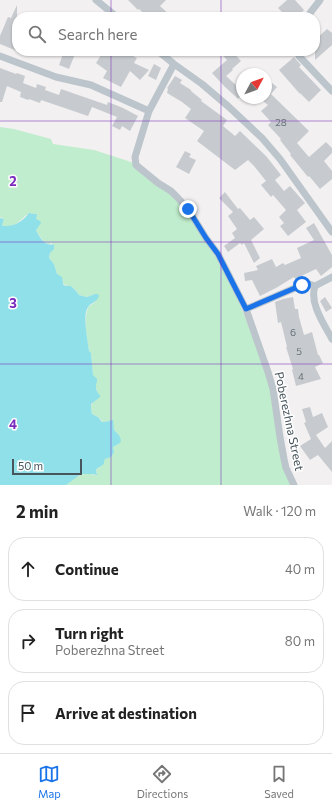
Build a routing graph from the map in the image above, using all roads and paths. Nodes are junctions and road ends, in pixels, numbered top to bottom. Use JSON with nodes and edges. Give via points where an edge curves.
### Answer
{"nodes":[{"id":1,"x":96,"y":0,"type":"edge"},
{"id":2,"x":320,"y":0,"type":"edge"},
{"id":3,"x":111,"y":12,"type":"edge"},
{"id":4,"x":310,"y":12,"type":"edge"},
{"id":5,"x":0,"y":56,"type":"edge"},
{"id":6,"x":164,"y":56,"type":"edge"},
{"id":7,"x":301,"y":56,"type":"edge"},
{"id":8,"x":174,"y":64,"type":"junction"},
{"id":9,"x":332,"y":91,"type":"edge"},
{"id":10,"x":149,"y":112,"type":"junction"},
{"id":11,"x":332,"y":232,"type":"edge"},
{"id":12,"x":332,"y":277,"type":"edge"},
{"id":13,"x":314,"y":286,"type":"junction"},
{"id":14,"x":246,"y":309,"type":"junction"},
{"id":15,"x":332,"y":339,"type":"edge"},
{"id":16,"x":294,"y":485,"type":"edge"}],
"edges":[{"from":1,"to":3,"type":"street"},
{"from":2,"to":4,"type":"street"},
{"from":5,"to":10,"type":"street","via":[[56,77],[91,85]]},
{"from":6,"to":8,"type":"street"},
{"from":7,"to":9,"type":"street"},
{"from":8,"to":10,"type":"street"},
{"from":8,"to":11,"type":"street","via":[[202,84],[262,138]]},
{"from":10,"to":14,"type":"street","name":"Poberezhna Street","via":[[135,156],[136,165],[171,191],[188,209],[218,254]]},
{"from":12,"to":13,"type":"street"},
{"from":13,"to":14,"type":"street","via":[[302,285]]},
{"from":13,"to":15,"type":"street","via":[[316,308]]},
{"from":14,"to":16,"type":"street","name":"Poberezhna Street","via":[[273,389],[284,459]]}]}
